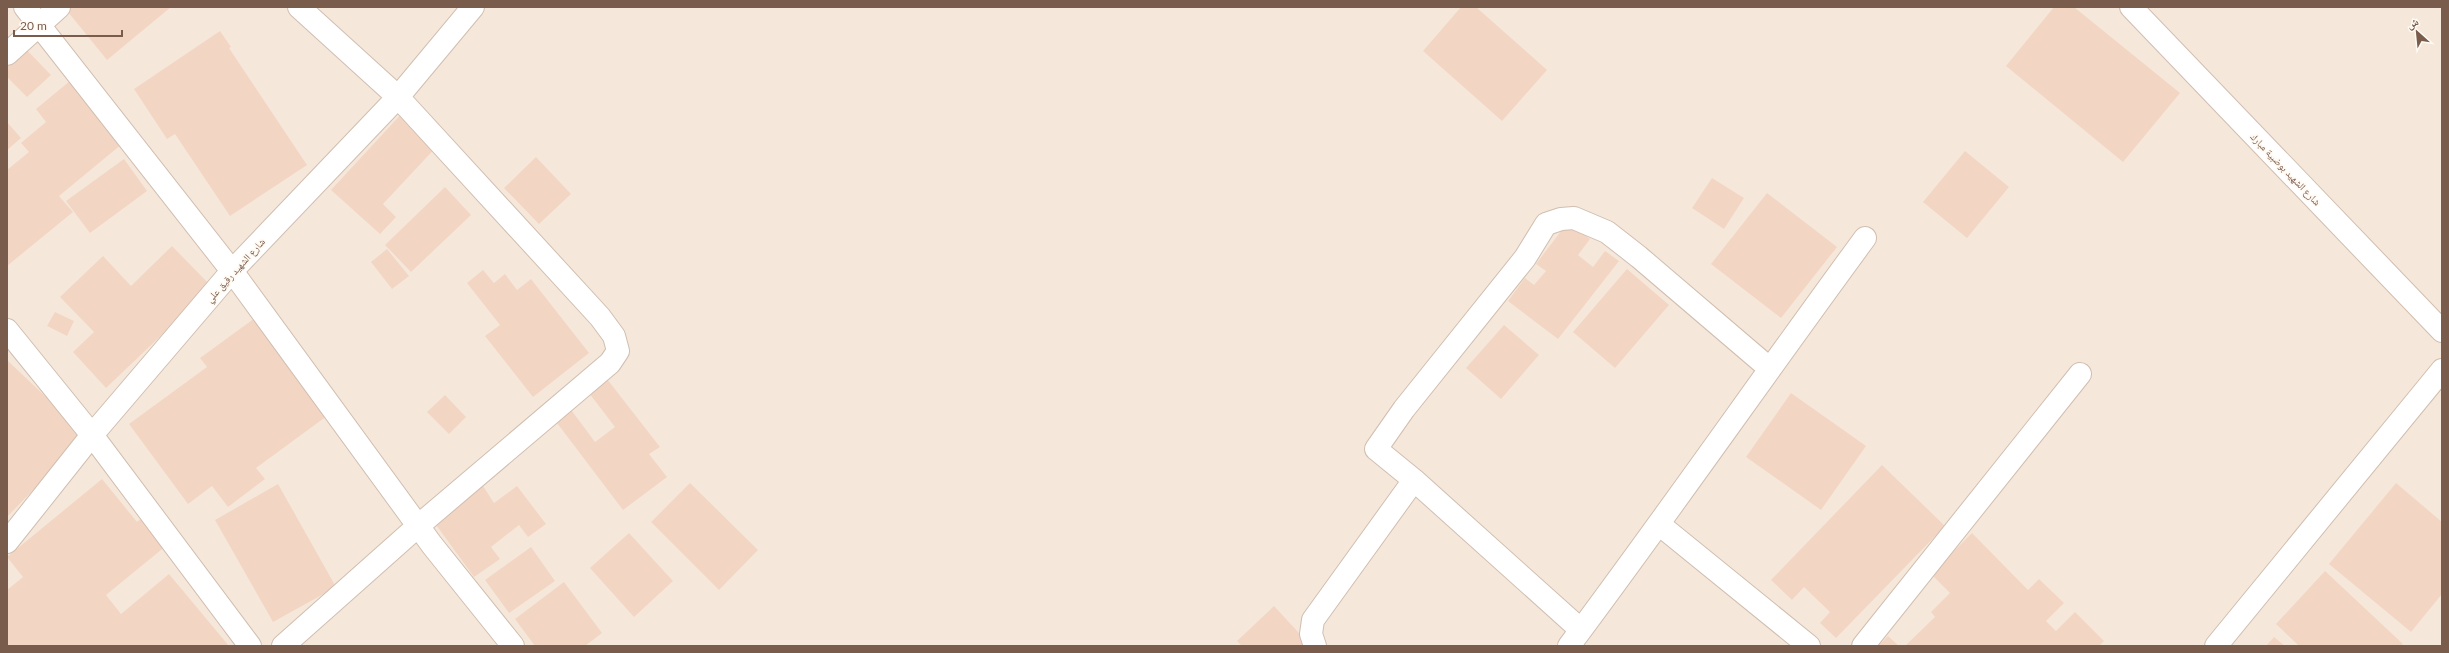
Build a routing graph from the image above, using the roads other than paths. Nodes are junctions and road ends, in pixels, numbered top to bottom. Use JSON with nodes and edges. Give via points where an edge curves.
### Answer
{"nodes":[{"id":1,"x":26,"y":7,"type":"edge"},
{"id":2,"x":59,"y":7,"type":"edge"},
{"id":3,"x":299,"y":7,"type":"edge"},
{"id":4,"x":473,"y":7,"type":"edge"},
{"id":5,"x":2131,"y":7,"type":"edge"},
{"id":6,"x":39,"y":24,"type":"junction"},
{"id":7,"x":7,"y":54,"type":"edge"},
{"id":8,"x":398,"y":97,"type":"junction"},
{"id":9,"x":1865,"y":238,"type":"dead end"},
{"id":10,"x":232,"y":271,"type":"junction"},
{"id":11,"x":7,"y":330,"type":"edge"},
{"id":12,"x":2442,"y":331,"type":"edge"},
{"id":13,"x":1769,"y":368,"type":"junction"},
{"id":14,"x":2442,"y":370,"type":"edge"},
{"id":15,"x":2080,"y":374,"type":"dead end"},
{"id":16,"x":92,"y":435,"type":"junction"},
{"id":17,"x":1414,"y":480,"type":"junction"},
{"id":18,"x":1660,"y":525,"type":"junction"},
{"id":19,"x":418,"y":526,"type":"junction"},
{"id":20,"x":7,"y":542,"type":"edge"},
{"id":21,"x":1575,"y":638,"type":"edge"},
{"id":22,"x":250,"y":646,"type":"edge"},
{"id":23,"x":283,"y":646,"type":"edge"},
{"id":24,"x":513,"y":646,"type":"edge"},
{"id":25,"x":1315,"y":646,"type":"edge"},
{"id":26,"x":1809,"y":646,"type":"edge"},
{"id":27,"x":1863,"y":646,"type":"edge"},
{"id":28,"x":2216,"y":646,"type":"edge"}],
"edges":[{"from":1,"to":6,"type":"street"},
{"from":2,"to":6,"type":"street"},
{"from":3,"to":8,"type":"street"},
{"from":4,"to":8,"type":"street","name":"شارع الشهيد رقيق علي"},
{"from":5,"to":12,"type":"street","name":"شارع الشهيد بوضبية مبارك"},
{"from":6,"to":7,"type":"street"},
{"from":6,"to":10,"type":"street"},
{"from":8,"to":10,"type":"street","name":"شارع الشهيد رقيق علي"},
{"from":8,"to":19,"type":"street","via":[[600,317],[614,336],[618,351],[610,363]]},
{"from":9,"to":13,"type":"street"},
{"from":10,"to":16,"type":"street","name":"شارع الشهيد رقيق علي"},
{"from":10,"to":19,"type":"street"},
{"from":11,"to":16,"type":"street"},
{"from":13,"to":17,"type":"street","via":[[1607,232],[1574,218],[1561,219],[1546,224],[1525,258],[1404,409],[1376,449]]},
{"from":13,"to":18,"type":"street"},
{"from":14,"to":28,"type":"street"},
{"from":15,"to":27,"type":"street"},
{"from":16,"to":20,"type":"street","name":"شارع الشهيد رقيق علي"},
{"from":16,"to":22,"type":"street"},
{"from":17,"to":21,"type":"street"},
{"from":17,"to":25,"type":"street","via":[[1313,620],[1311,634]]},
{"from":18,"to":21,"type":"street"},
{"from":18,"to":26,"type":"street"},
{"from":19,"to":23,"type":"street"},
{"from":19,"to":24,"type":"street"}]}
